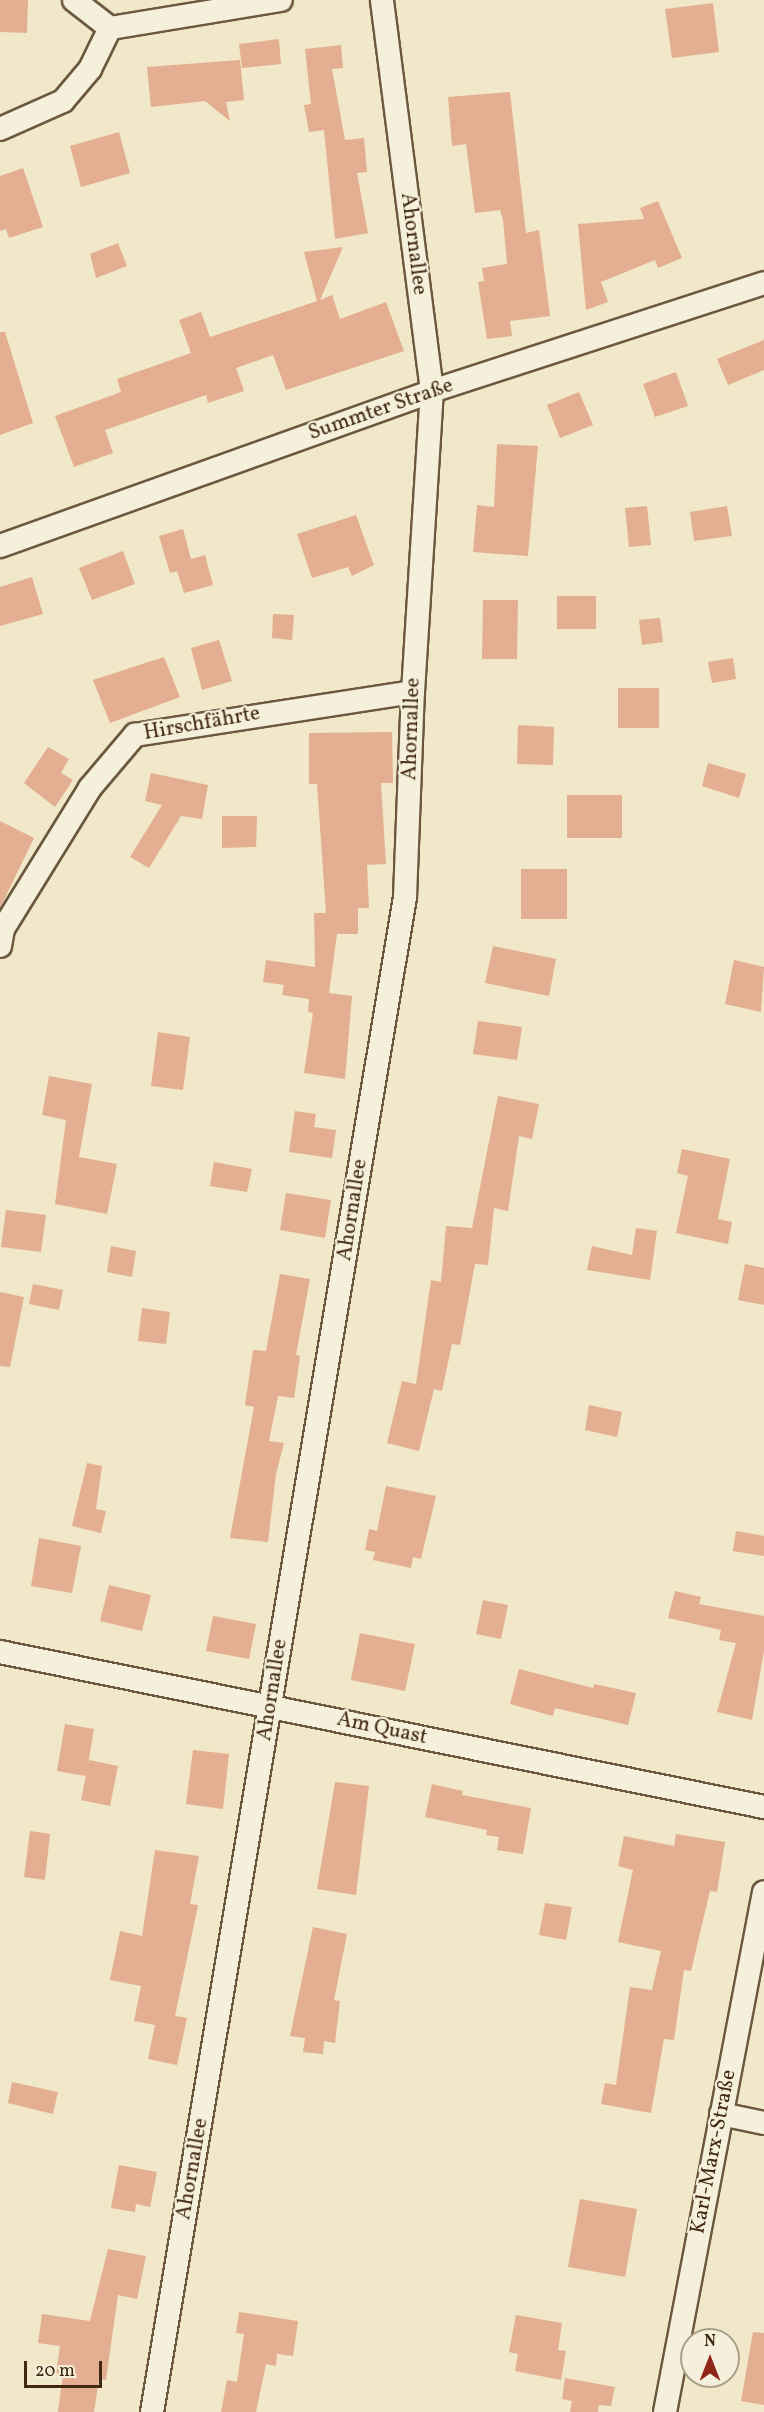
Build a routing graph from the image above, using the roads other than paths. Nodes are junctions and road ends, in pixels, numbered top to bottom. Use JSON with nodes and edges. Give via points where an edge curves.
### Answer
{"nodes":[{"id":1,"x":74,"y":0,"type":"edge"},
{"id":2,"x":281,"y":0,"type":"edge"},
{"id":3,"x":382,"y":0,"type":"edge"},
{"id":4,"x":110,"y":28,"type":"junction"},
{"id":5,"x":0,"y":129,"type":"edge"},
{"id":6,"x":764,"y":283,"type":"edge"},
{"id":7,"x":432,"y":391,"type":"junction"},
{"id":8,"x":0,"y":546,"type":"edge"},
{"id":9,"x":412,"y":693,"type":"junction"},
{"id":10,"x":0,"y":946,"type":"edge"},
{"id":11,"x":0,"y":1652,"type":"edge"},
{"id":12,"x":271,"y":1706,"type":"junction"},
{"id":13,"x":764,"y":1807,"type":"edge"},
{"id":14,"x":764,"y":1892,"type":"edge"},
{"id":15,"x":720,"y":2114,"type":"junction"},
{"id":16,"x":764,"y":2123,"type":"edge"},
{"id":17,"x":152,"y":2412,"type":"edge"},
{"id":18,"x":665,"y":2412,"type":"edge"}],
"edges":[{"from":1,"to":4,"type":"street"},
{"from":2,"to":4,"type":"street"},
{"from":3,"to":7,"type":"street","name":"Ahornallee"},
{"from":4,"to":5,"type":"street","via":[[90,69],[63,101]]},
{"from":6,"to":7,"type":"street","name":"Summter Straße"},
{"from":7,"to":8,"type":"street","name":"Summter Straße"},
{"from":7,"to":9,"type":"street","name":"Ahornallee"},
{"from":9,"to":10,"type":"street","name":"Hirschfährte","via":[[135,735],[90,788],[3,929]]},
{"from":9,"to":12,"type":"street","name":"Ahornallee","via":[[405,897]]},
{"from":11,"to":12,"type":"street","name":"Am Quast"},
{"from":12,"to":13,"type":"street","name":"Am Quast"},
{"from":12,"to":17,"type":"street","name":"Ahornallee"},
{"from":14,"to":15,"type":"street","name":"Karl-Marx-Straße"},
{"from":15,"to":16,"type":"street"},
{"from":15,"to":18,"type":"street","name":"Karl-Marx-Straße"}]}
